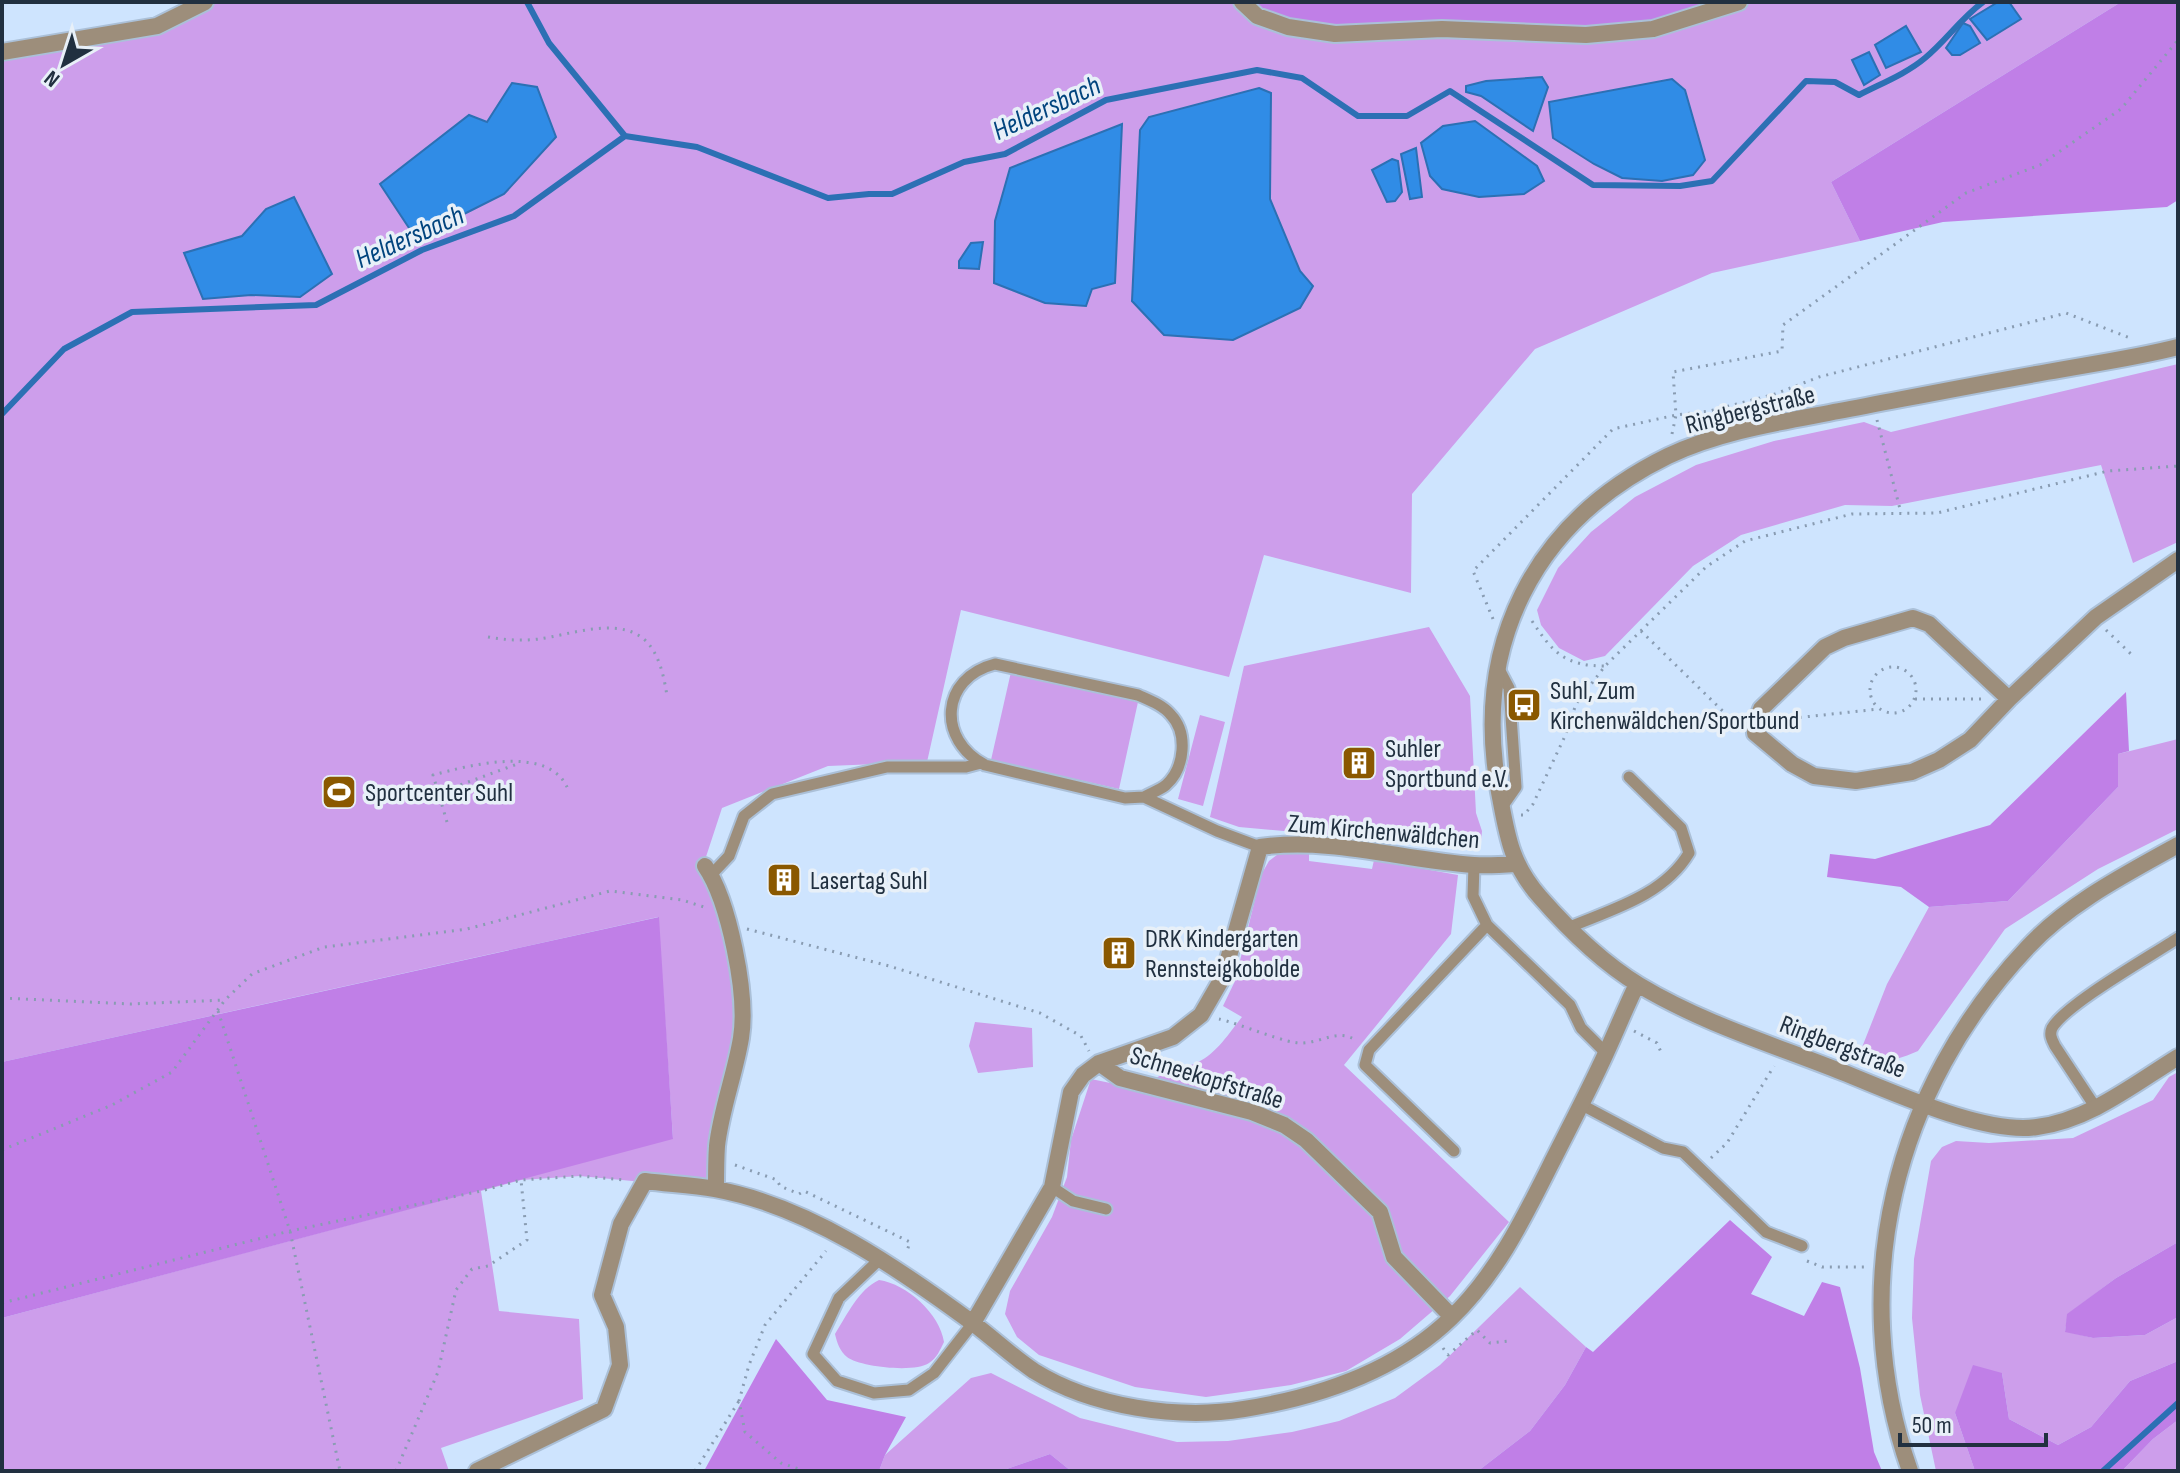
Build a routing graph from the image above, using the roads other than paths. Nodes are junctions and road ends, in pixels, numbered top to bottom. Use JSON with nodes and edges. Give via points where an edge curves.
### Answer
{"nodes":[{"id":1,"x":205,"y":2,"type":"edge"},
{"id":2,"x":1242,"y":2,"type":"edge"},
{"id":3,"x":1739,"y":2,"type":"edge"},
{"id":4,"x":2,"y":52,"type":"edge"},
{"id":5,"x":2178,"y":347,"type":"edge"},
{"id":6,"x":2178,"y":560,"type":"edge"},
{"id":7,"x":2009,"y":699,"type":"junction"},
{"id":8,"x":981,"y":763,"type":"junction"},
{"id":9,"x":1629,"y":777,"type":"dead end"},
{"id":10,"x":1144,"y":797,"type":"junction"},
{"id":11,"x":2178,"y":845,"type":"edge"},
{"id":12,"x":1260,"y":847,"type":"junction"},
{"id":13,"x":1517,"y":864,"type":"junction"},
{"id":14,"x":1474,"y":865,"type":"junction"},
{"id":15,"x":708,"y":870,"type":"joint"},
{"id":16,"x":1487,"y":925,"type":"junction"},
{"id":17,"x":1570,"y":927,"type":"junction"},
{"id":18,"x":2178,"y":938,"type":"edge"},
{"id":19,"x":1637,"y":984,"type":"junction"},
{"id":20,"x":1606,"y":1053,"type":"junction"},
{"id":21,"x":2178,"y":1057,"type":"edge"},
{"id":22,"x":1099,"y":1063,"type":"junction"},
{"id":23,"x":1922,"y":1102,"type":"junction"},
{"id":24,"x":1582,"y":1105,"type":"junction"},
{"id":25,"x":2096,"y":1108,"type":"junction"},
{"id":26,"x":1454,"y":1151,"type":"dead end"},
{"id":27,"x":1052,"y":1187,"type":"junction"},
{"id":28,"x":716,"y":1189,"type":"junction"},
{"id":29,"x":1106,"y":1209,"type":"dead end"},
{"id":30,"x":1802,"y":1246,"type":"dead end"},
{"id":31,"x":880,"y":1259,"type":"junction"},
{"id":32,"x":1452,"y":1317,"type":"junction"},
{"id":33,"x":973,"y":1323,"type":"junction"},
{"id":34,"x":477,"y":1471,"type":"edge"},
{"id":35,"x":1910,"y":1471,"type":"edge"}],
"edges":[{"from":1,"to":4,"type":"street","via":[[157,26]]},
{"from":2,"to":3,"type":"street","via":[[1257,16],[1288,27],[1335,34],[1442,29],[1586,35],[1653,29]]},
{"from":5,"to":13,"type":"street","name":"Ringbergstraße","via":[[1712,439],[1667,456],[1613,490],[1549,551],[1518,600],[1498,667],[1492,748],[1507,842]]},
{"from":6,"to":7,"type":"street","via":[[2096,617]]},
{"from":7,"to":7,"type":"street","via":[[1929,624],[1913,618],[1825,647],[1761,709],[1755,733],[1814,776],[1882,779],[1939,760],[1970,740]]},
{"from":8,"to":10,"type":"lane","via":[[1125,798]]},
{"from":8,"to":10,"type":"lane","via":[[956,739],[950,710],[968,677],[995,664],[1138,695],[1172,715],[1182,734],[1176,774],[1165,787]]},
{"from":8,"to":15,"type":"lane","via":[[887,767],[772,794],[744,816],[729,856]]},
{"from":9,"to":17,"type":"lane","via":[[1681,828],[1689,853],[1678,871],[1656,888]]},
{"from":10,"to":12,"type":"lane"},
{"from":11,"to":23,"type":"street","via":[[2114,880],[2030,945],[1984,999]]},
{"from":12,"to":14,"type":"street","name":"Zum Kirchenwäldchen","via":[[1362,850]]},
{"from":12,"to":22,"type":"street","name":"Zum Kirchenwäldchen","via":[[1223,977],[1201,1015],[1173,1037]]},
{"from":13,"to":14,"type":"street","name":"Zum Kirchenwäldchen"},
{"from":13,"to":17,"type":"street","name":"Ringbergstraße"},
{"from":14,"to":16,"type":"lane","via":[[1473,896]]},
{"from":15,"to":28,"type":"street","via":[[726,916],[742,996],[741,1035],[717,1146]]},
{"from":16,"to":20,"type":"lane","via":[[1570,1005],[1581,1028]]},
{"from":16,"to":26,"type":"lane","via":[[1369,1050],[1365,1065]]},
{"from":17,"to":19,"type":"street","name":"Ringbergstraße"},
{"from":18,"to":25,"type":"lane","via":[[2073,1007],[2052,1028],[2055,1046]]},
{"from":19,"to":20,"type":"street"},
{"from":19,"to":23,"type":"street","name":"Ringbergstraße","via":[[1709,1021]]},
{"from":20,"to":24,"type":"street"},
{"from":21,"to":25,"type":"street","name":"Ringbergstraße"},
{"from":22,"to":27,"type":"street","name":"Zum Kirchenwäldchen","via":[[1071,1092]]},
{"from":22,"to":32,"type":"street","name":"Schneekopfstraße","via":[[1120,1078],[1252,1112],[1306,1140],[1380,1212],[1394,1257]]},
{"from":23,"to":25,"type":"street","name":"Ringbergstraße","via":[[1996,1126],[2030,1128]]},
{"from":23,"to":35,"type":"street","via":[[1897,1175],[1882,1267],[1888,1386]]},
{"from":24,"to":30,"type":"lane","via":[[1663,1148],[1683,1152],[1766,1232]]},
{"from":24,"to":32,"type":"street","via":[[1503,1254]]},
{"from":27,"to":29,"type":"lane","via":[[1073,1201]]},
{"from":27,"to":33,"type":"street","name":"Zum Kirchenwäldchen"},
{"from":28,"to":31,"type":"street","via":[[772,1206]]},
{"from":28,"to":34,"type":"street","via":[[645,1181],[621,1224],[602,1295],[616,1327],[620,1365],[604,1409]]},
{"from":31,"to":33,"type":"street"},
{"from":31,"to":33,"type":"lane","via":[[839,1298],[813,1354],[837,1381],[874,1393],[909,1390],[934,1373]]},
{"from":32,"to":33,"type":"street","via":[[1356,1380],[1289,1402],[1224,1413],[1172,1413],[1082,1393],[1036,1372]]}]}
